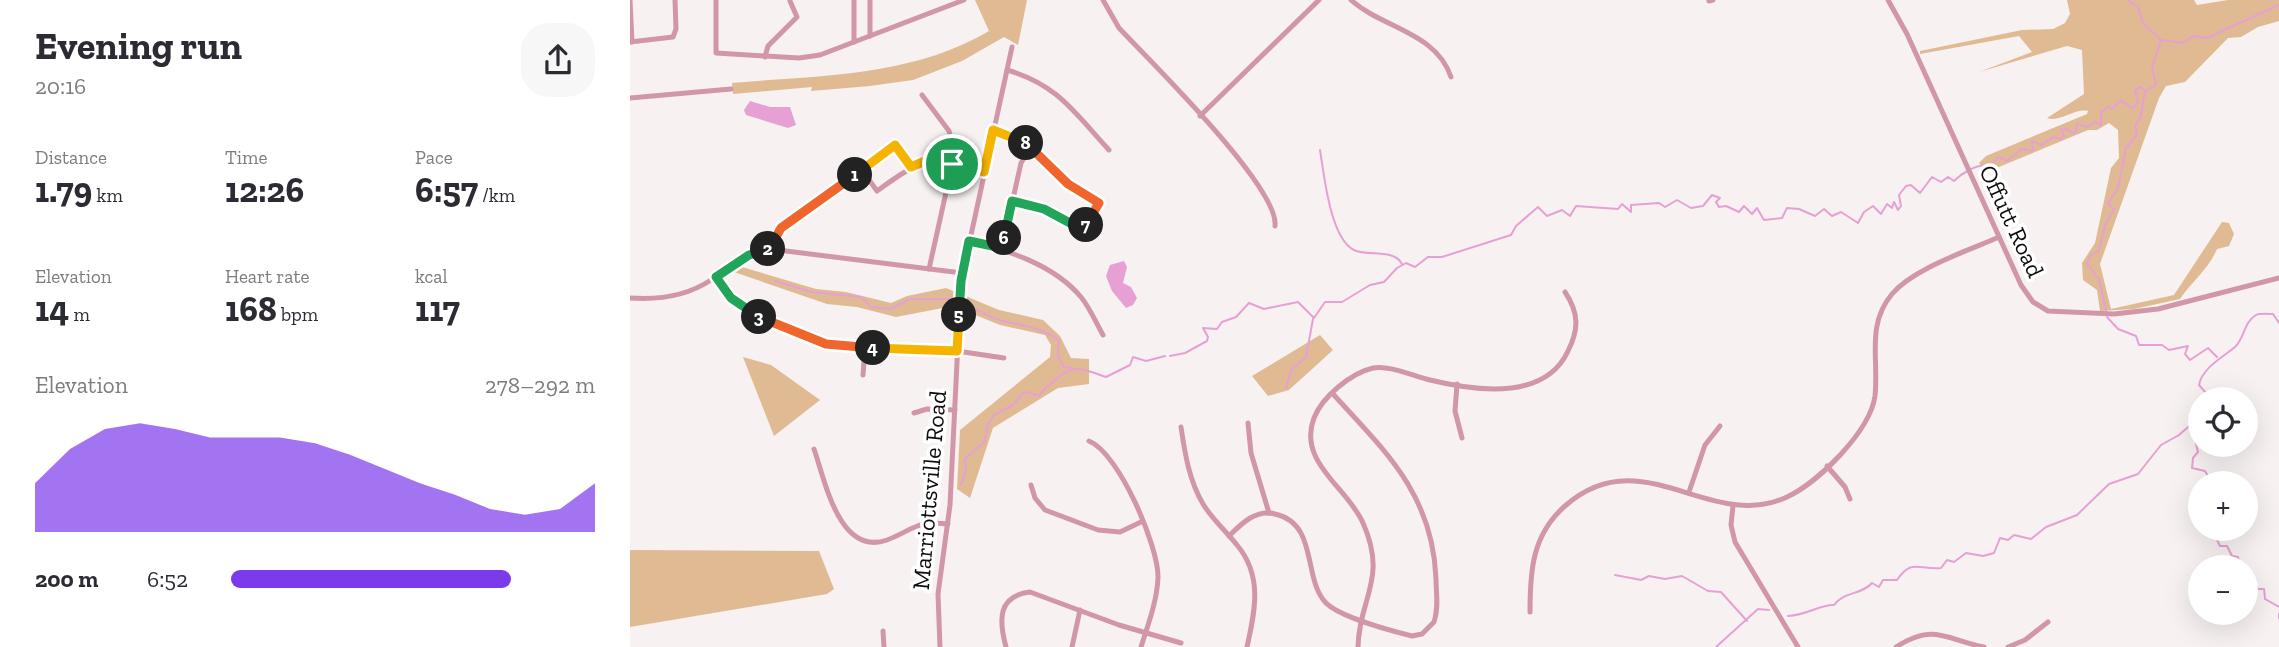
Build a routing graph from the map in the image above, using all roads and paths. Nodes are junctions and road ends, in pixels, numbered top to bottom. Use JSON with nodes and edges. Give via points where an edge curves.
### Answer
{"nodes":[{"id":1,"x":630,"y":0,"type":"edge"},
{"id":2,"x":675,"y":0,"type":"edge"},
{"id":3,"x":716,"y":0,"type":"edge"},
{"id":4,"x":854,"y":0,"type":"edge"},
{"id":5,"x":870,"y":0,"type":"edge"},
{"id":6,"x":964,"y":0,"type":"edge"},
{"id":7,"x":1103,"y":0,"type":"edge"},
{"id":8,"x":1319,"y":0,"type":"edge"},
{"id":9,"x":1351,"y":0,"type":"edge"},
{"id":10,"x":1888,"y":0,"type":"edge"},
{"id":11,"x":790,"y":1,"type":"edge"},
{"id":12,"x":870,"y":36,"type":"junction"},
{"id":13,"x":631,"y":42,"type":"edge"},
{"id":14,"x":854,"y":43,"type":"junction"},
{"id":15,"x":1012,"y":47,"type":"dead end"},
{"id":16,"x":765,"y":57,"type":"junction"},
{"id":17,"x":1007,"y":70,"type":"junction"},
{"id":18,"x":1451,"y":77,"type":"dead end"},
{"id":19,"x":731,"y":89,"type":"dead end"},
{"id":20,"x":922,"y":95,"type":"dead end"},
{"id":21,"x":630,"y":99,"type":"edge"},
{"id":22,"x":1200,"y":116,"type":"junction"},
{"id":23,"x":993,"y":130,"type":"junction"},
{"id":24,"x":1031,"y":147,"type":"junction"},
{"id":25,"x":1109,"y":150,"type":"dead end"},
{"id":26,"x":952,"y":164,"type":"junction"},
{"id":27,"x":911,"y":167,"type":"junction"},
{"id":28,"x":862,"y":170,"type":"junction"},
{"id":29,"x":984,"y":172,"type":"junction"},
{"id":30,"x":1012,"y":201,"type":"junction"},
{"id":31,"x":1275,"y":226,"type":"dead end"},
{"id":32,"x":1999,"y":237,"type":"junction"},
{"id":33,"x":969,"y":241,"type":"junction"},
{"id":34,"x":1002,"y":248,"type":"junction"},
{"id":35,"x":774,"y":249,"type":"junction"},
{"id":36,"x":929,"y":269,"type":"junction"},
{"id":37,"x":962,"y":273,"type":"junction"},
{"id":38,"x":716,"y":277,"type":"junction"},
{"id":39,"x":2279,"y":278,"type":"edge"},
{"id":40,"x":1565,"y":292,"type":"dead end"},
{"id":41,"x":630,"y":298,"type":"edge"},
{"id":42,"x":1103,"y":335,"type":"dead end"},
{"id":43,"x":865,"y":348,"type":"junction"},
{"id":44,"x":957,"y":351,"type":"junction"},
{"id":45,"x":1004,"y":358,"type":"dead end"},
{"id":46,"x":863,"y":375,"type":"dead end"},
{"id":47,"x":1457,"y":384,"type":"junction"},
{"id":48,"x":1333,"y":394,"type":"junction"},
{"id":49,"x":955,"y":410,"type":"junction"},
{"id":50,"x":914,"y":413,"type":"dead end"},
{"id":51,"x":1248,"y":424,"type":"dead end"},
{"id":52,"x":1720,"y":426,"type":"dead end"},
{"id":53,"x":1181,"y":427,"type":"dead end"},
{"id":54,"x":1462,"y":439,"type":"dead end"},
{"id":55,"x":1089,"y":441,"type":"dead end"},
{"id":56,"x":814,"y":449,"type":"dead end"},
{"id":57,"x":1827,"y":466,"type":"junction"},
{"id":58,"x":1031,"y":485,"type":"dead end"},
{"id":59,"x":1689,"y":492,"type":"junction"},
{"id":60,"x":1850,"y":499,"type":"dead end"},
{"id":61,"x":1733,"y":506,"type":"junction"},
{"id":62,"x":1269,"y":513,"type":"junction"},
{"id":63,"x":1142,"y":522,"type":"junction"},
{"id":64,"x":948,"y":524,"type":"junction"},
{"id":65,"x":1229,"y":536,"type":"junction"},
{"id":66,"x":1080,"y":610,"type":"junction"},
{"id":67,"x":1530,"y":612,"type":"dead end"},
{"id":68,"x":1363,"y":619,"type":"junction"},
{"id":69,"x":2048,"y":622,"type":"dead end"},
{"id":70,"x":883,"y":631,"type":"dead end"},
{"id":71,"x":1146,"y":633,"type":"junction"},
{"id":72,"x":1181,"y":643,"type":"dead end"},
{"id":73,"x":884,"y":647,"type":"edge"},
{"id":74,"x":940,"y":647,"type":"edge"},
{"id":75,"x":1006,"y":647,"type":"edge"},
{"id":76,"x":1072,"y":647,"type":"edge"},
{"id":77,"x":1141,"y":647,"type":"edge"},
{"id":78,"x":1247,"y":647,"type":"edge"},
{"id":79,"x":1358,"y":647,"type":"edge"},
{"id":80,"x":1798,"y":647,"type":"edge"},
{"id":81,"x":1896,"y":647,"type":"edge"},
{"id":82,"x":1984,"y":647,"type":"edge"},
{"id":83,"x":2008,"y":647,"type":"edge"}],
"edges":[{"from":1,"to":13,"type":"street"},
{"from":2,"to":13,"type":"street","via":[[673,37]]},
{"from":3,"to":16,"type":"street","via":[[716,53]]},
{"from":4,"to":14,"type":"street"},
{"from":5,"to":12,"type":"street"},
{"from":6,"to":12,"type":"street"},
{"from":7,"to":22,"type":"street","via":[[1119,28]]},
{"from":8,"to":22,"type":"street"},
{"from":9,"to":18,"type":"street","via":[[1418,38],[1443,62]]},
{"from":10,"to":32,"type":"street","name":"Offutt Road"},
{"from":11,"to":16,"type":"street","via":[[797,17],[768,46]]},
{"from":12,"to":14,"type":"street"},
{"from":14,"to":16,"type":"street","via":[[813,57]]},
{"from":15,"to":17,"type":"street","name":"Marriottsville Road"},
{"from":17,"to":23,"type":"street","name":"Marriottsville Road"},
{"from":17,"to":25,"type":"street","via":[[1051,89]]},
{"from":19,"to":21,"type":"street"},
{"from":20,"to":26,"type":"street","via":[[954,140]]},
{"from":22,"to":31,"type":"street","via":[[1255,178],[1274,211]]},
{"from":23,"to":24,"type":"street"},
{"from":23,"to":29,"type":"street","name":"Marriottsville Road"},
{"from":24,"to":30,"type":"street","via":[[1021,163]]},
{"from":24,"to":30,"type":"street","via":[[1068,184],[1099,203],[1083,230],[1044,209]]},
{"from":26,"to":27,"type":"street","via":[[925,161]]},
{"from":26,"to":29,"type":"street"},
{"from":26,"to":36,"type":"street"},
{"from":27,"to":28,"type":"street","via":[[877,191]]},
{"from":27,"to":28,"type":"street","via":[[895,145]]},
{"from":28,"to":35,"type":"street","via":[[781,228]]},
{"from":29,"to":33,"type":"street","name":"Marriottsville Road"},
{"from":30,"to":34,"type":"street"},
{"from":32,"to":39,"type":"street","name":"Offutt Road","via":[[2036,305],[2057,313],[2158,309]]},
{"from":32,"to":57,"type":"street","via":[[1913,277],[1890,297],[1875,331],[1875,391],[1870,414],[1859,433]]},
{"from":33,"to":34,"type":"street"},
{"from":33,"to":37,"type":"street","name":"Marriottsville Road"},
{"from":34,"to":42,"type":"street","via":[[1068,284]]},
{"from":35,"to":36,"type":"street"},
{"from":35,"to":38,"type":"street","via":[[749,255]]},
{"from":36,"to":37,"type":"street"},
{"from":37,"to":44,"type":"street","name":"Marriottsville Road"},
{"from":38,"to":41,"type":"street","via":[[674,296]]},
{"from":38,"to":43,"type":"street","via":[[731,298],[750,313],[826,344]]},
{"from":40,"to":47,"type":"street","via":[[1573,303],[1577,330],[1565,358],[1549,376],[1527,386]]},
{"from":43,"to":44,"type":"street"},
{"from":43,"to":46,"type":"street"},
{"from":44,"to":45,"type":"street"},
{"from":44,"to":49,"type":"street","name":"Marriottsville Road"},
{"from":47,"to":48,"type":"street","via":[[1374,368]]},
{"from":47,"to":54,"type":"street","via":[[1455,411]]},
{"from":48,"to":68,"type":"street","via":[[1313,419],[1311,441],[1315,459],[1351,502],[1369,538],[1373,580]]},
{"from":48,"to":68,"type":"street","via":[[1411,486],[1432,540],[1437,615],[1429,629],[1405,634]]},
{"from":49,"to":50,"type":"street"},
{"from":49,"to":64,"type":"street","name":"Marriottsville Road"},
{"from":51,"to":62,"type":"street","via":[[1251,453]]},
{"from":52,"to":59,"type":"street","via":[[1705,445]]},
{"from":53,"to":65,"type":"street","via":[[1193,484],[1203,505]]},
{"from":55,"to":63,"type":"street","via":[[1114,463]]},
{"from":56,"to":64,"type":"street","via":[[839,518],[858,538],[877,542],[917,524]]},
{"from":57,"to":60,"type":"street"},
{"from":57,"to":61,"type":"street","via":[[1784,499]]},
{"from":58,"to":63,"type":"street","via":[[1045,510],[1098,530],[1120,531]]},
{"from":59,"to":61,"type":"street"},
{"from":59,"to":67,"type":"street","via":[[1651,481],[1625,480],[1576,497],[1558,512],[1538,541],[1531,564]]},
{"from":61,"to":80,"type":"street","via":[[1735,542]]},
{"from":62,"to":65,"type":"street","via":[[1248,519]]},
{"from":62,"to":68,"type":"street","via":[[1289,520],[1301,533],[1326,603]]},
{"from":63,"to":71,"type":"street","via":[[1158,568]]},
{"from":64,"to":74,"type":"street","name":"Marriottsville Road","via":[[938,594]]},
{"from":65,"to":78,"type":"street","via":[[1246,558],[1254,580],[1255,608]]},
{"from":66,"to":71,"type":"street"},
{"from":66,"to":75,"type":"street","via":[[1030,592],[1015,595],[1001,615]]},
{"from":66,"to":76,"type":"street"},
{"from":68,"to":79,"type":"street"},
{"from":69,"to":83,"type":"street"},
{"from":70,"to":73,"type":"street"},
{"from":71,"to":72,"type":"street"},
{"from":71,"to":77,"type":"street"},
{"from":81,"to":82,"type":"street","via":[[1928,633]]}]}
